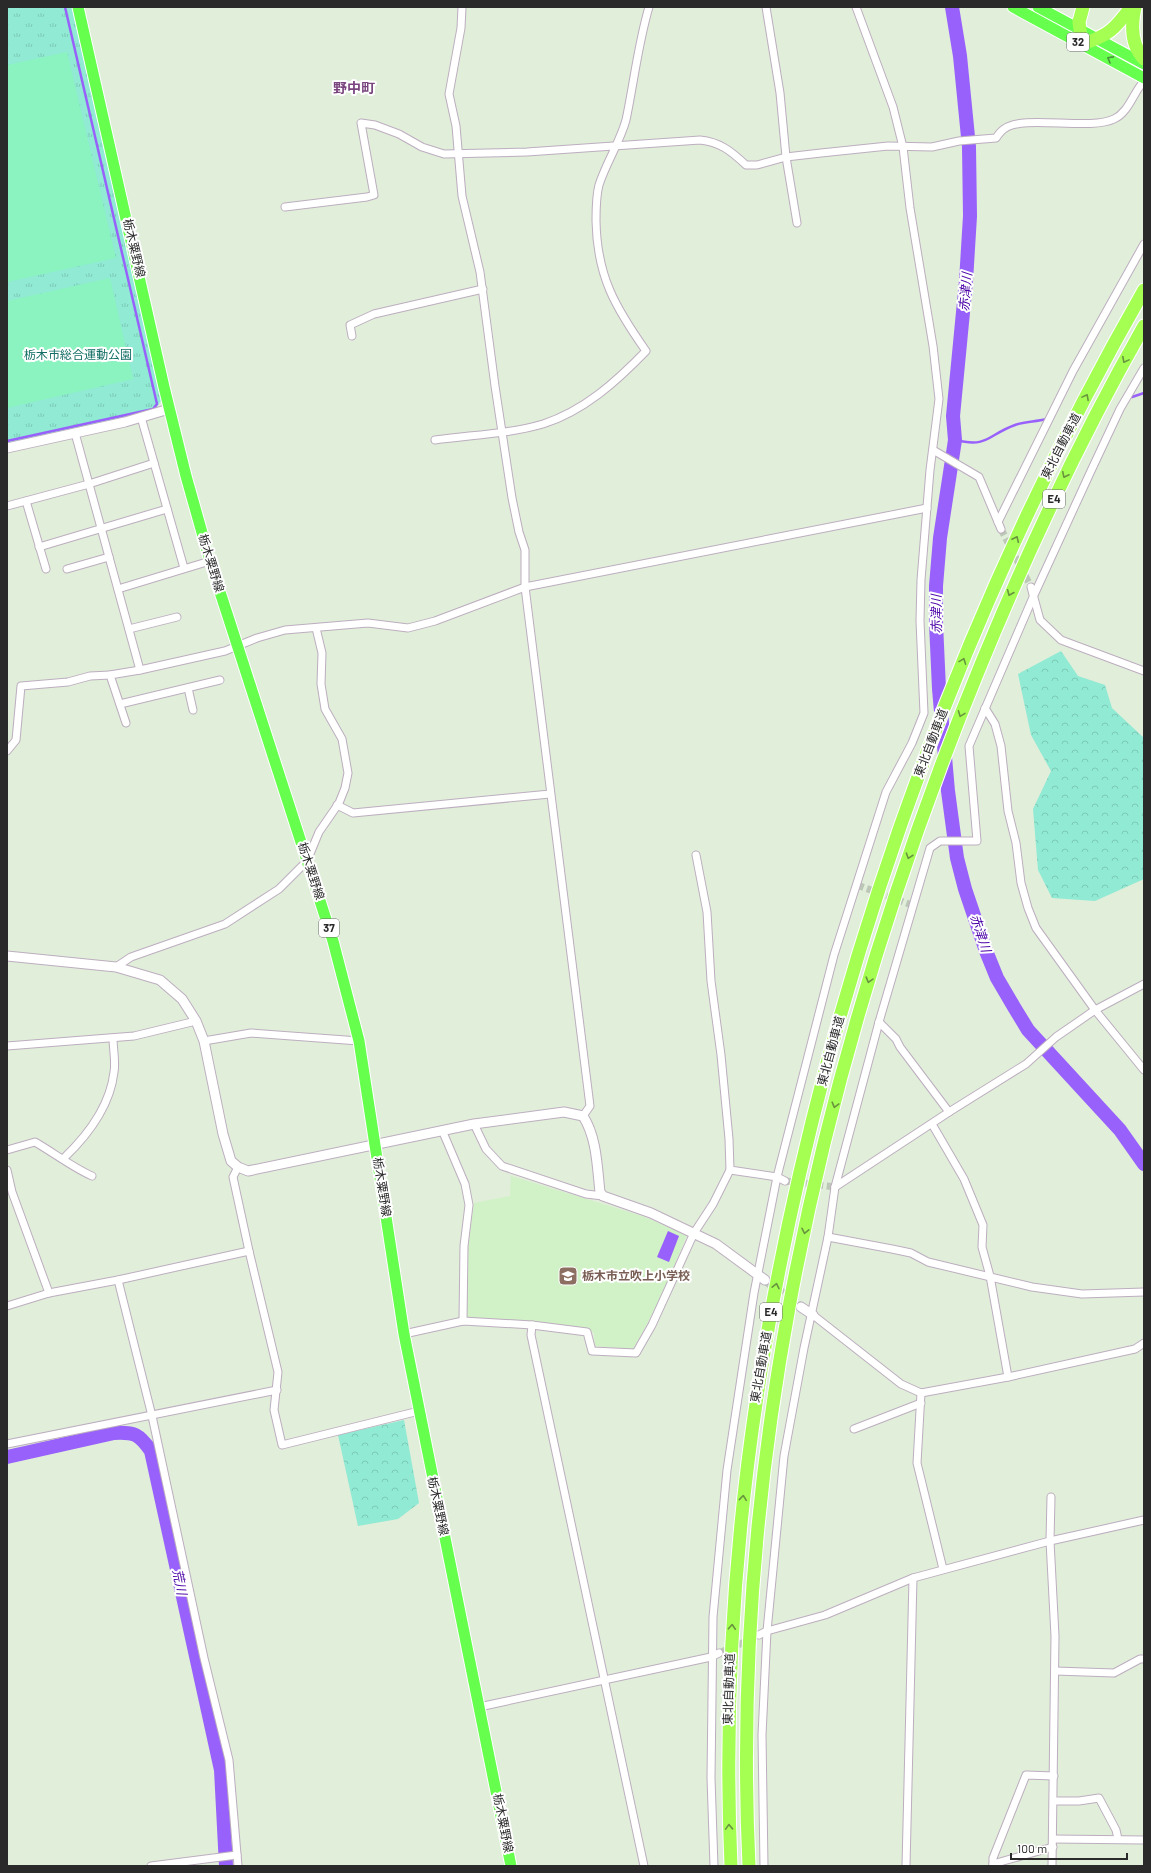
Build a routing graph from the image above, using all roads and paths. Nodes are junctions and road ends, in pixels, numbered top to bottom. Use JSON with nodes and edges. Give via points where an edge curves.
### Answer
{"nodes":[{"id":1,"x":78,"y":7,"type":"edge"},
{"id":2,"x":462,"y":7,"type":"edge"},
{"id":3,"x":649,"y":7,"type":"edge"},
{"id":4,"x":766,"y":7,"type":"edge"},
{"id":5,"x":856,"y":7,"type":"edge"},
{"id":6,"x":1012,"y":7,"type":"edge"},
{"id":7,"x":1038,"y":7,"type":"edge"},
{"id":8,"x":1083,"y":7,"type":"edge"},
{"id":9,"x":1131,"y":7,"type":"edge"},
{"id":10,"x":1135,"y":7,"type":"edge"},
{"id":11,"x":1079,"y":30,"type":"junction"},
{"id":12,"x":1097,"y":40,"type":"junction"},
{"id":13,"x":1082,"y":44,"type":"junction"},
{"id":14,"x":1144,"y":59,"type":"edge"},
{"id":15,"x":1144,"y":64,"type":"edge"},
{"id":16,"x":1144,"y":78,"type":"edge"},
{"id":17,"x":1144,"y":81,"type":"edge"},
{"id":18,"x":614,"y":147,"type":"junction"},
{"id":19,"x":903,"y":147,"type":"junction"},
{"id":20,"x":459,"y":154,"type":"junction"},
{"id":21,"x":786,"y":157,"type":"junction"},
{"id":22,"x":285,"y":207,"type":"dead end"},
{"id":23,"x":797,"y":223,"type":"dead end"},
{"id":24,"x":1144,"y":244,"type":"edge"},
{"id":25,"x":483,"y":289,"type":"junction"},
{"id":26,"x":1144,"y":290,"type":"edge"},
{"id":27,"x":1144,"y":326,"type":"edge"},
{"id":28,"x":352,"y":336,"type":"dead end"},
{"id":29,"x":1144,"y":368,"type":"edge"},
{"id":30,"x":169,"y":409,"type":"junction"},
{"id":31,"x":141,"y":417,"type":"junction"},
{"id":32,"x":502,"y":432,"type":"junction"},
{"id":33,"x":75,"y":433,"type":"junction"},
{"id":34,"x":435,"y":440,"type":"dead end"},
{"id":35,"x":7,"y":448,"type":"edge"},
{"id":36,"x":933,"y":450,"type":"junction"},
{"id":37,"x":154,"y":463,"type":"junction"},
{"id":38,"x":90,"y":484,"type":"junction"},
{"id":39,"x":26,"y":501,"type":"junction"},
{"id":40,"x":7,"y":506,"type":"edge"},
{"id":41,"x":927,"y":508,"type":"junction"},
{"id":42,"x":167,"y":509,"type":"junction"},
{"id":43,"x":998,"y":522,"type":"junction"},
{"id":44,"x":102,"y":529,"type":"junction"},
{"id":45,"x":1001,"y":529,"type":"tunnel mouth"},
{"id":46,"x":39,"y":547,"type":"junction"},
{"id":47,"x":109,"y":557,"type":"junction"},
{"id":48,"x":210,"y":561,"type":"junction"},
{"id":49,"x":184,"y":568,"type":"junction"},
{"id":50,"x":46,"y":569,"type":"dead end"},
{"id":51,"x":67,"y":569,"type":"dead end"},
{"id":52,"x":525,"y":587,"type":"junction"},
{"id":53,"x":1031,"y":587,"type":"tunnel mouth"},
{"id":54,"x":118,"y":589,"type":"junction"},
{"id":55,"x":1034,"y":595,"type":"junction"},
{"id":56,"x":177,"y":617,"type":"dead end"},
{"id":57,"x":316,"y":628,"type":"junction"},
{"id":58,"x":129,"y":629,"type":"junction"},
{"id":59,"x":237,"y":646,"type":"junction"},
{"id":60,"x":140,"y":670,"type":"junction"},
{"id":61,"x":1144,"y":671,"type":"edge"},
{"id":62,"x":110,"y":675,"type":"junction"},
{"id":63,"x":220,"y":680,"type":"dead end"},
{"id":64,"x":188,"y":688,"type":"junction"},
{"id":65,"x":120,"y":704,"type":"junction"},
{"id":66,"x":985,"y":708,"type":"junction"},
{"id":67,"x":193,"y":710,"type":"dead end"},
{"id":68,"x":126,"y":723,"type":"dead end"},
{"id":69,"x":7,"y":751,"type":"edge"},
{"id":70,"x":550,"y":794,"type":"junction"},
{"id":71,"x":337,"y":805,"type":"junction"},
{"id":72,"x":696,"y":854,"type":"dead end"},
{"id":73,"x":307,"y":861,"type":"junction"},
{"id":74,"x":7,"y":956,"type":"edge"},
{"id":75,"x":116,"y":967,"type":"junction"},
{"id":76,"x":1144,"y":984,"type":"edge"},
{"id":77,"x":1095,"y":1010,"type":"junction"},
{"id":78,"x":196,"y":1020,"type":"junction"},
{"id":79,"x":879,"y":1022,"type":"junction"},
{"id":80,"x":113,"y":1038,"type":"junction"},
{"id":81,"x":204,"y":1041,"type":"junction"},
{"id":82,"x":359,"y":1041,"type":"junction"},
{"id":83,"x":7,"y":1046,"type":"edge"},
{"id":84,"x":1144,"y":1070,"type":"edge"},
{"id":85,"x":949,"y":1112,"type":"junction"},
{"id":86,"x":583,"y":1116,"type":"junction"},
{"id":87,"x":474,"y":1124,"type":"junction"},
{"id":88,"x":932,"y":1124,"type":"junction"},
{"id":89,"x":442,"y":1130,"type":"junction"},
{"id":90,"x":375,"y":1144,"type":"junction"},
{"id":91,"x":7,"y":1150,"type":"edge"},
{"id":92,"x":64,"y":1158,"type":"junction"},
{"id":93,"x":238,"y":1167,"type":"junction"},
{"id":94,"x":7,"y":1170,"type":"edge"},
{"id":95,"x":730,"y":1170,"type":"junction"},
{"id":96,"x":92,"y":1176,"type":"dead end"},
{"id":97,"x":777,"y":1177,"type":"junction"},
{"id":98,"x":785,"y":1180,"type":"tunnel mouth"},
{"id":99,"x":835,"y":1187,"type":"junction"},
{"id":100,"x":603,"y":1196,"type":"junction"},
{"id":101,"x":694,"y":1233,"type":"junction"},
{"id":102,"x":828,"y":1237,"type":"junction"},
{"id":103,"x":249,"y":1251,"type":"junction"},
{"id":104,"x":758,"y":1274,"type":"junction"},
{"id":105,"x":990,"y":1276,"type":"junction"},
{"id":106,"x":118,"y":1280,"type":"junction"},
{"id":107,"x":766,"y":1280,"type":"tunnel mouth"},
{"id":108,"x":1144,"y":1292,"type":"edge"},
{"id":109,"x":49,"y":1293,"type":"junction"},
{"id":110,"x":7,"y":1306,"type":"edge"},
{"id":111,"x":802,"y":1307,"type":"tunnel mouth"},
{"id":112,"x":813,"y":1315,"type":"junction"},
{"id":113,"x":463,"y":1321,"type":"junction"},
{"id":114,"x":532,"y":1325,"type":"junction"},
{"id":115,"x":404,"y":1334,"type":"junction"},
{"id":116,"x":1144,"y":1343,"type":"edge"},
{"id":117,"x":1008,"y":1377,"type":"junction"},
{"id":118,"x":277,"y":1390,"type":"junction"},
{"id":119,"x":921,"y":1393,"type":"junction"},
{"id":120,"x":921,"y":1403,"type":"junction"},
{"id":121,"x":419,"y":1411,"type":"junction"},
{"id":122,"x":152,"y":1416,"type":"junction"},
{"id":123,"x":854,"y":1429,"type":"dead end"},
{"id":124,"x":7,"y":1444,"type":"edge"},
{"id":125,"x":1051,"y":1497,"type":"dead end"},
{"id":126,"x":1144,"y":1520,"type":"edge"},
{"id":127,"x":1050,"y":1540,"type":"junction"},
{"id":128,"x":943,"y":1569,"type":"junction"},
{"id":129,"x":913,"y":1578,"type":"junction"},
{"id":130,"x":767,"y":1631,"type":"junction"},
{"id":131,"x":759,"y":1636,"type":"tunnel mouth"},
{"id":132,"x":719,"y":1653,"type":"tunnel mouth"},
{"id":133,"x":711,"y":1657,"type":"junction"},
{"id":134,"x":1144,"y":1658,"type":"edge"},
{"id":135,"x":1055,"y":1671,"type":"junction"},
{"id":136,"x":605,"y":1681,"type":"junction"},
{"id":137,"x":479,"y":1707,"type":"junction"},
{"id":138,"x":1054,"y":1776,"type":"junction"},
{"id":139,"x":1054,"y":1801,"type":"junction"},
{"id":140,"x":1053,"y":1839,"type":"junction"},
{"id":141,"x":1118,"y":1839,"type":"junction"},
{"id":142,"x":1144,"y":1840,"type":"edge"},
{"id":143,"x":1053,"y":1847,"type":"junction"},
{"id":144,"x":235,"y":1855,"type":"junction"},
{"id":145,"x":176,"y":1865,"type":"edge"},
{"id":146,"x":993,"y":1865,"type":"edge"},
{"id":147,"x":151,"y":1866,"type":"edge"},
{"id":148,"x":238,"y":1866,"type":"edge"},
{"id":149,"x":511,"y":1866,"type":"edge"},
{"id":150,"x":644,"y":1866,"type":"edge"},
{"id":151,"x":714,"y":1866,"type":"edge"},
{"id":152,"x":731,"y":1866,"type":"edge"},
{"id":153,"x":749,"y":1866,"type":"edge"},
{"id":154,"x":764,"y":1866,"type":"edge"},
{"id":155,"x":906,"y":1866,"type":"edge"},
{"id":156,"x":1052,"y":1866,"type":"edge"}],
"edges":[{"from":1,"to":30,"type":"main road","name":"栃木粟野線","number":"37"},
{"from":2,"to":20,"type":"street","via":[[461,28],[449,94]]},
{"from":3,"to":18,"type":"street","via":[[638,48],[625,122]]},
{"from":4,"to":21,"type":"street","via":[[780,93]]},
{"from":5,"to":19,"type":"street","via":[[893,106]]},
{"from":6,"to":13,"type":"main road","number":"32"},
{"from":7,"to":11,"type":"main road","number":"32"},
{"from":8,"to":11,"type":"highway"},
{"from":9,"to":12,"type":"highway","via":[[1117,27]]},
{"from":10,"to":14,"type":"highway","via":[[1133,34]]},
{"from":11,"to":12,"type":"main road","number":"32"},
{"from":11,"to":13,"type":"highway"},
{"from":12,"to":13,"type":"highway"},
{"from":12,"to":15,"type":"main road","number":"32"},
{"from":16,"to":13,"type":"main road","number":"32","one_way":true},
{"from":17,"to":19,"type":"street","via":[[1123,113],[1113,120],[1016,124],[1005,128],[996,138],[959,141],[932,147]]},
{"from":18,"to":20,"type":"street"},
{"from":18,"to":21,"type":"street","via":[[700,140],[713,142],[733,152],[746,165],[757,165]]},
{"from":18,"to":32,"type":"street","via":[[599,186],[596,243],[600,265],[611,294],[627,324],[646,351],[618,380],[576,409],[544,424]]},
{"from":19,"to":21,"type":"street","via":[[888,146]]},
{"from":19,"to":36,"type":"street","via":[[939,399]]},
{"from":20,"to":22,"type":"street","via":[[444,154],[422,147],[399,134],[375,125],[361,123],[374,195]]},
{"from":20,"to":25,"type":"street","via":[[462,196]]},
{"from":21,"to":23,"type":"street"},
{"from":24,"to":43,"type":"street","via":[[1073,371]]},
{"from":25,"to":28,"type":"street","via":[[374,314],[350,325]]},
{"from":25,"to":32,"type":"street"},
{"from":152,"to":26,"type":"highway","name":"東北自動車道","number":"E4","one_way":true,"via":[[728,1707],[733,1591],[745,1476],[758,1384],[793,1202],[813,1118],[878,888],[918,775],[972,639],[998,576],[1056,456]]},
{"from":27,"to":153,"type":"highway","name":"東北自動車道","number":"E4","one_way":true,"via":[[1053,500],[975,677],[922,819],[872,970],[829,1127],[796,1272],[776,1386],[756,1539],[748,1654],[745,1755]]},
{"from":29,"to":55,"type":"street","via":[[1120,409]]},
{"from":30,"to":31,"type":"street"},
{"from":30,"to":48,"type":"main road","name":"栃木粟野線","number":"37"},
{"from":31,"to":33,"type":"street"},
{"from":31,"to":37,"type":"street"},
{"from":32,"to":34,"type":"street"},
{"from":32,"to":52,"type":"street","via":[[519,532],[525,550]]},
{"from":33,"to":35,"type":"street"},
{"from":33,"to":38,"type":"street"},
{"from":36,"to":41,"type":"street"},
{"from":36,"to":43,"type":"street","via":[[980,477]]},
{"from":37,"to":38,"type":"street"},
{"from":37,"to":42,"type":"street"},
{"from":38,"to":39,"type":"street"},
{"from":38,"to":44,"type":"street"},
{"from":39,"to":40,"type":"street"},
{"from":39,"to":46,"type":"street"},
{"from":41,"to":52,"type":"street"},
{"from":41,"to":97,"type":"street","via":[[920,621],[924,713],[912,743],[886,792],[834,955]]},
{"from":42,"to":44,"type":"street"},
{"from":42,"to":49,"type":"street"},
{"from":43,"to":45,"type":"street"},
{"from":44,"to":46,"type":"street"},
{"from":44,"to":47,"type":"street"},
{"from":46,"to":50,"type":"street"},
{"from":47,"to":51,"type":"street"},
{"from":47,"to":54,"type":"street"},
{"from":48,"to":49,"type":"street"},
{"from":48,"to":59,"type":"main road","name":"栃木粟野線","number":"37"},
{"from":49,"to":54,"type":"street"},
{"from":52,"to":57,"type":"street","via":[[435,621],[408,628],[368,623]]},
{"from":52,"to":70,"type":"street"},
{"from":53,"to":55,"type":"street"},
{"from":54,"to":58,"type":"street"},
{"from":55,"to":61,"type":"street","via":[[1040,620],[1061,640]]},
{"from":55,"to":66,"type":"street"},
{"from":56,"to":58,"type":"street"},
{"from":57,"to":59,"type":"street","via":[[285,630]]},
{"from":57,"to":71,"type":"street","via":[[322,653],[321,684],[325,709],[342,739],[348,764],[346,788]]},
{"from":58,"to":60,"type":"street"},
{"from":59,"to":60,"type":"street"},
{"from":59,"to":73,"type":"main road","name":"栃木粟野線","number":"37"},
{"from":60,"to":62,"type":"street"},
{"from":62,"to":65,"type":"street"},
{"from":62,"to":69,"type":"street","via":[[21,686],[16,740]]},
{"from":63,"to":64,"type":"street"},
{"from":64,"to":65,"type":"street"},
{"from":64,"to":67,"type":"street"},
{"from":65,"to":68,"type":"street"},
{"from":66,"to":77,"type":"street","via":[[995,724],[1001,746],[1008,810],[1016,843],[1021,884],[1028,908],[1036,928],[1049,948]]},
{"from":66,"to":79,"type":"street","via":[[969,746],[977,840],[940,842],[930,848]]},
{"from":70,"to":71,"type":"street","via":[[353,813]]},
{"from":70,"to":86,"type":"street","via":[[590,1106]]},
{"from":71,"to":73,"type":"street","via":[[319,832]]},
{"from":72,"to":95,"type":"street","via":[[707,912],[711,981],[721,1055]]},
{"from":73,"to":75,"type":"street","via":[[297,874],[279,889],[225,924],[131,957]]},
{"from":73,"to":82,"type":"main road","name":"栃木粟野線","number":"37","via":[[345,981]]},
{"from":74,"to":75,"type":"street"},
{"from":75,"to":78,"type":"street","via":[[160,980],[182,999]]},
{"from":76,"to":77,"type":"street"},
{"from":77,"to":84,"type":"street"},
{"from":77,"to":85,"type":"street","via":[[1052,1040],[1028,1063]]},
{"from":78,"to":80,"type":"street","via":[[134,1036]]},
{"from":78,"to":81,"type":"street"},
{"from":79,"to":85,"type":"street","via":[[896,1039]]},
{"from":79,"to":99,"type":"street"},
{"from":80,"to":83,"type":"street"},
{"from":80,"to":92,"type":"street","via":[[114,1071],[105,1104],[86,1136]]},
{"from":81,"to":82,"type":"street","via":[[251,1033]]},
{"from":81,"to":93,"type":"street","via":[[228,1151]]},
{"from":82,"to":90,"type":"main road","name":"栃木粟野線","number":"37"},
{"from":85,"to":88,"type":"street"},
{"from":86,"to":87,"type":"street","via":[[564,1112]]},
{"from":86,"to":100,"type":"street","via":[[589,1125],[600,1192]]},
{"from":87,"to":89,"type":"street"},
{"from":87,"to":100,"type":"street","via":[[486,1149],[502,1166],[586,1194]]},
{"from":88,"to":99,"type":"street"},
{"from":88,"to":105,"type":"street","via":[[964,1179],[982,1225],[982,1247]]},
{"from":89,"to":90,"type":"street"},
{"from":89,"to":113,"type":"street","via":[[465,1184],[469,1205],[464,1246]]},
{"from":90,"to":93,"type":"street","via":[[266,1168],[248,1171]]},
{"from":90,"to":115,"type":"main road","name":"栃木粟野線","number":"37"},
{"from":91,"to":92,"type":"street","via":[[35,1142]]},
{"from":92,"to":96,"type":"street"},
{"from":93,"to":103,"type":"street","via":[[233,1177]]},
{"from":94,"to":109,"type":"street","via":[[12,1192]]},
{"from":95,"to":97,"type":"street"},
{"from":95,"to":101,"type":"street","via":[[713,1204]]},
{"from":97,"to":98,"type":"street"},
{"from":97,"to":104,"type":"street"},
{"from":99,"to":102,"type":"street"},
{"from":100,"to":101,"type":"street","via":[[651,1213]]},
{"from":101,"to":104,"type":"street","via":[[716,1244]]},
{"from":101,"to":114,"type":"street","via":[[652,1325],[636,1353],[592,1351],[587,1332]]},
{"from":102,"to":105,"type":"street","via":[[911,1253],[928,1262]]},
{"from":102,"to":112,"type":"street"},
{"from":103,"to":106,"type":"street"},
{"from":103,"to":118,"type":"street","via":[[278,1372]]},
{"from":104,"to":107,"type":"street"},
{"from":104,"to":133,"type":"street","via":[[727,1470]]},
{"from":105,"to":108,"type":"street","via":[[1032,1287],[1082,1294]]},
{"from":105,"to":117,"type":"street"},
{"from":106,"to":109,"type":"street"},
{"from":106,"to":122,"type":"street"},
{"from":109,"to":110,"type":"street"},
{"from":111,"to":112,"type":"street"},
{"from":112,"to":119,"type":"street","via":[[901,1384]]},
{"from":112,"to":130,"type":"street","via":[[804,1348],[784,1456]]},
{"from":113,"to":114,"type":"street"},
{"from":113,"to":115,"type":"street"},
{"from":114,"to":136,"type":"street","via":[[532,1335]]},
{"from":115,"to":121,"type":"main road","name":"栃木粟野線","number":"37"},
{"from":116,"to":117,"type":"street","via":[[1135,1348]]},
{"from":117,"to":119,"type":"street"},
{"from":118,"to":121,"type":"street","via":[[274,1410],[282,1445]]},
{"from":118,"to":122,"type":"street"},
{"from":119,"to":120,"type":"street"},
{"from":120,"to":123,"type":"street"},
{"from":120,"to":128,"type":"street","via":[[917,1463]]},
{"from":121,"to":137,"type":"main road","name":"栃木粟野線","number":"37"},
{"from":122,"to":124,"type":"street"},
{"from":122,"to":144,"type":"street","via":[[204,1658],[229,1760]]},
{"from":125,"to":127,"type":"street"},
{"from":126,"to":127,"type":"street"},
{"from":127,"to":128,"type":"street"},
{"from":127,"to":135,"type":"street"},
{"from":128,"to":129,"type":"street"},
{"from":129,"to":130,"type":"street","via":[[825,1615]]},
{"from":129,"to":155,"type":"street"},
{"from":130,"to":131,"type":"street"},
{"from":130,"to":154,"type":"street","via":[[762,1735]]},
{"from":132,"to":133,"type":"street"},
{"from":133,"to":136,"type":"street"},
{"from":133,"to":151,"type":"street"},
{"from":134,"to":135,"type":"street","via":[[1114,1673]]},
{"from":135,"to":138,"type":"street"},
{"from":136,"to":137,"type":"street"},
{"from":136,"to":150,"type":"street"},
{"from":137,"to":149,"type":"main road","name":"栃木粟野線","number":"37"},
{"from":138,"to":139,"type":"street"},
{"from":138,"to":146,"type":"street","via":[[1026,1775],[993,1858]]},
{"from":139,"to":140,"type":"street"},
{"from":139,"to":141,"type":"street","via":[[1099,1798]]},
{"from":140,"to":141,"type":"street"},
{"from":140,"to":143,"type":"street"},
{"from":141,"to":142,"type":"street"},
{"from":143,"to":146,"type":"street"},
{"from":143,"to":156,"type":"street"},
{"from":144,"to":145,"type":"street"},
{"from":144,"to":148,"type":"street"},
{"from":145,"to":147,"type":"street"}]}
